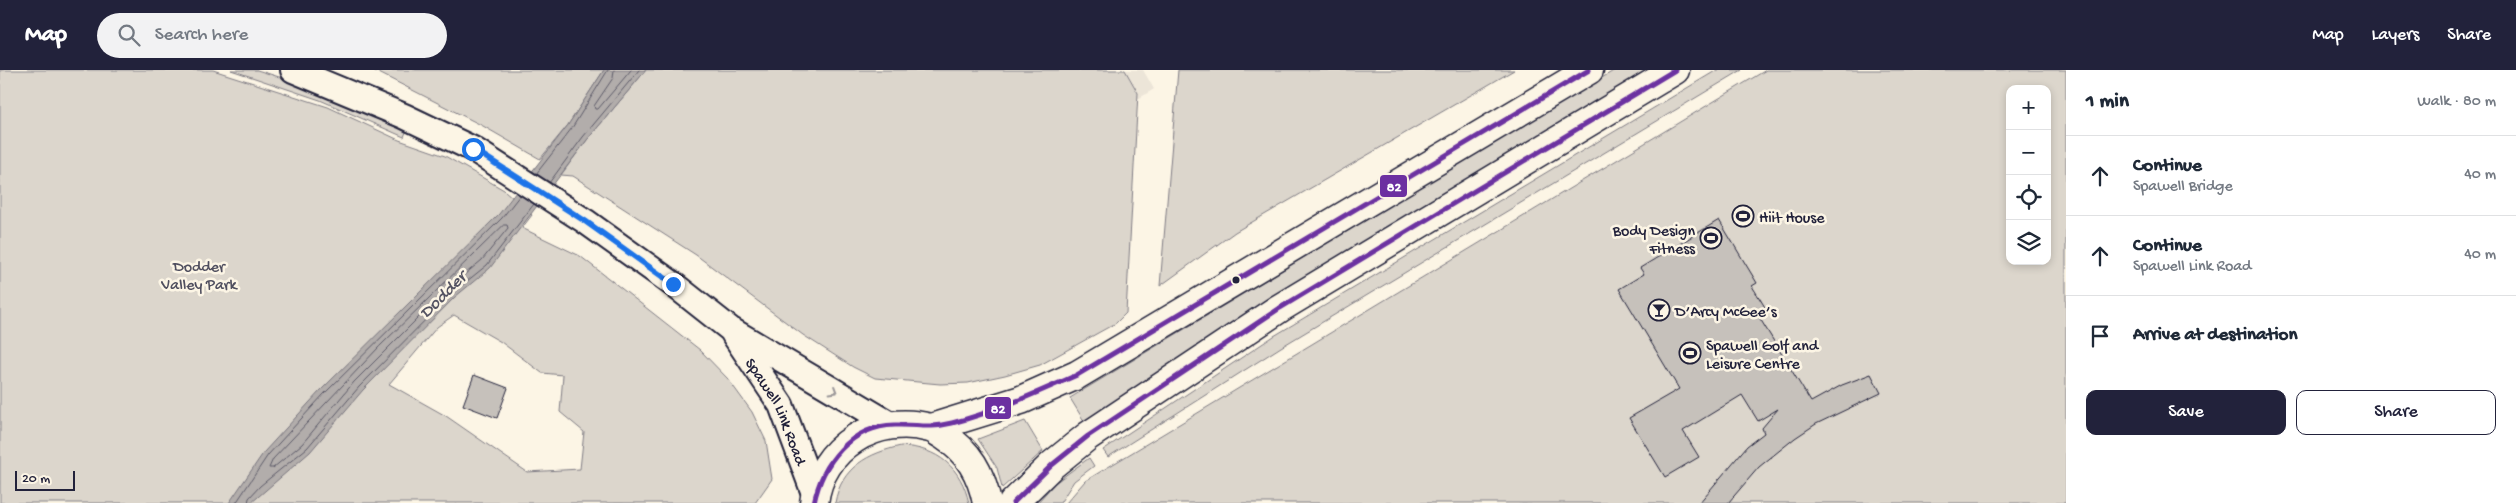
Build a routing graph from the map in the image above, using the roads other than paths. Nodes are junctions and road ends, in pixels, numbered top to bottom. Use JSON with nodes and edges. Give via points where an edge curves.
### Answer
{"nodes":[{"id":1,"x":293,"y":70,"type":"edge"},
{"id":2,"x":1589,"y":70,"type":"edge"},
{"id":3,"x":1675,"y":70,"type":"edge"},
{"id":4,"x":730,"y":329,"type":"junction"},
{"id":5,"x":892,"y":424,"type":"junction"},
{"id":6,"x":931,"y":428,"type":"junction"},
{"id":7,"x":814,"y":500,"type":"edge"},
{"id":8,"x":987,"y":503,"type":"edge"},
{"id":9,"x":1013,"y":503,"type":"edge"}],
"edges":[{"from":1,"to":4,"type":"street","name":"Spawell Link Road","via":[[473,149],[585,221]]},
{"from":2,"to":6,"type":"main road","via":[[1077,375],[1021,400]]},
{"from":3,"to":9,"type":"main road","via":[[1280,308],[1088,436]]},
{"from":4,"to":5,"type":"street","name":"Spawell Link Road","one_way":true},
{"from":4,"to":7,"type":"street","name":"Spawell Link Road","via":[[781,405]]},
{"from":5,"to":6,"type":"main road"},
{"from":5,"to":7,"type":"main road","via":[[872,429],[851,440],[834,455],[822,474]]},
{"from":6,"to":8,"type":"main road","via":[[954,442],[971,460],[983,481]]}]}
